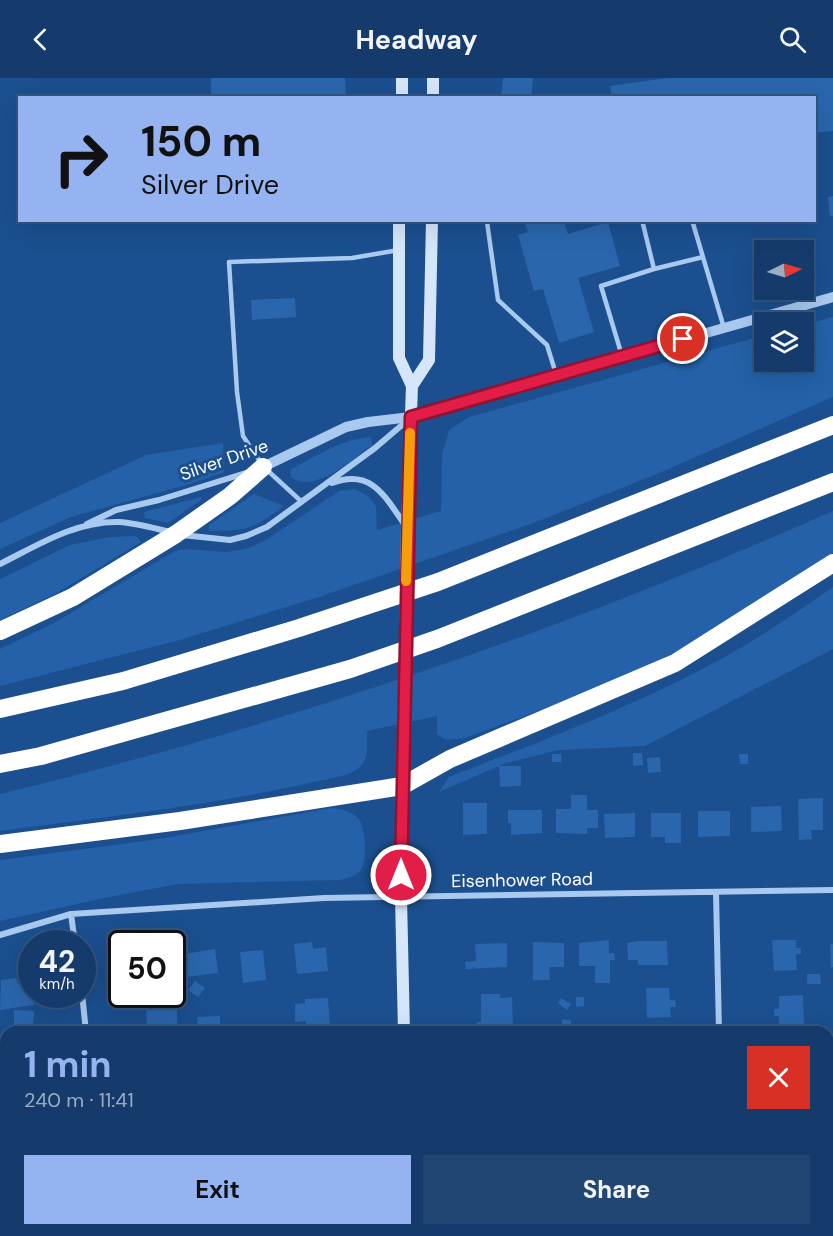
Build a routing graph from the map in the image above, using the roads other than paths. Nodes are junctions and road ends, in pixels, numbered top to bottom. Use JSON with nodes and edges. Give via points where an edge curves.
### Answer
{"nodes":[{"id":1,"x":402,"y":78,"type":"edge"},
{"id":2,"x":433,"y":78,"type":"edge"},
{"id":3,"x":402,"y":96,"type":"edge"},
{"id":4,"x":433,"y":96,"type":"edge"},
{"id":5,"x":399,"y":222,"type":"edge"},
{"id":6,"x":432,"y":222,"type":"edge"},
{"id":7,"x":486,"y":222,"type":"edge"},
{"id":8,"x":642,"y":222,"type":"edge"},
{"id":9,"x":693,"y":222,"type":"edge"},
{"id":10,"x":399,"y":250,"type":"junction"},
{"id":11,"x":702,"y":257,"type":"junction"},
{"id":12,"x":654,"y":269,"type":"junction"},
{"id":13,"x":833,"y":297,"type":"edge"},
{"id":14,"x":724,"y":328,"type":"junction"},
{"id":15,"x":622,"y":356,"type":"junction"},
{"id":16,"x":556,"y":374,"type":"junction"},
{"id":17,"x":412,"y":386,"type":"junction"},
{"id":18,"x":411,"y":417,"type":"junction"},
{"id":19,"x":833,"y":425,"type":"edge"},
{"id":20,"x":263,"y":467,"type":"junction"},
{"id":21,"x":833,"y":482,"type":"edge"},
{"id":22,"x":323,"y":486,"type":"junction"},
{"id":23,"x":302,"y":502,"type":"junction"},
{"id":24,"x":83,"y":526,"type":"junction"},
{"id":25,"x":407,"y":529,"type":"junction"},
{"id":26,"x":176,"y":534,"type":"junction"},
{"id":27,"x":833,"y":563,"type":"edge"},
{"id":28,"x":0,"y":564,"type":"edge"},
{"id":29,"x":0,"y":631,"type":"edge"},
{"id":30,"x":0,"y":709,"type":"edge"},
{"id":31,"x":0,"y":764,"type":"edge"},
{"id":32,"x":402,"y":786,"type":"junction"},
{"id":33,"x":0,"y":844,"type":"edge"},
{"id":34,"x":833,"y":890,"type":"edge"},
{"id":35,"x":716,"y":892,"type":"junction"},
{"id":36,"x":401,"y":897,"type":"junction"},
{"id":37,"x":71,"y":914,"type":"junction"},
{"id":38,"x":73,"y":930,"type":"edge"},
{"id":39,"x":0,"y":935,"type":"edge"},
{"id":40,"x":84,"y":1008,"type":"edge"},
{"id":41,"x":85,"y":1026,"type":"edge"},
{"id":42,"x":404,"y":1026,"type":"edge"},
{"id":43,"x":719,"y":1026,"type":"edge"}],
"edges":[{"from":1,"to":3,"type":"main road"},
{"from":2,"to":4,"type":"main road"},
{"from":5,"to":10,"type":"main road"},
{"from":6,"to":17,"type":"main road","via":[[429,360]]},
{"from":7,"to":16,"type":"lane","via":[[498,300],[547,345]]},
{"from":8,"to":12,"type":"lane"},
{"from":9,"to":11,"type":"lane"},
{"from":10,"to":17,"type":"main road","via":[[399,358]]},
{"from":10,"to":20,"type":"lane","via":[[352,258],[229,262],[243,436]]},
{"from":11,"to":12,"type":"lane"},
{"from":11,"to":14,"type":"lane"},
{"from":12,"to":15,"type":"lane","via":[[601,286]]},
{"from":13,"to":14,"type":"street","name":"Silver Drive"},
{"from":14,"to":15,"type":"street","name":"Silver Drive"},
{"from":15,"to":16,"type":"street","name":"Silver Drive"},
{"from":16,"to":18,"type":"street","name":"Silver Drive"},
{"from":17,"to":18,"type":"main road"},
{"from":18,"to":20,"type":"street","name":"Silver Drive","via":[[346,427]]},
{"from":18,"to":22,"type":"street","name":"Silver Drive"},
{"from":18,"to":25,"type":"main road"},
{"from":19,"to":30,"type":"highway","via":[[438,582],[123,681]]},
{"from":20,"to":23,"type":"lane"},
{"from":20,"to":24,"type":"street","name":"Silver Drive","via":[[116,510]]},
{"from":20,"to":26,"type":"highway"},
{"from":21,"to":31,"type":"highway","via":[[350,669],[41,756]]},
{"from":22,"to":23,"type":"street","name":"Silver Drive"},
{"from":22,"to":25,"type":"street","name":"Silver Drive","via":[[344,478],[360,478],[377,488]]},
{"from":23,"to":26,"type":"street","name":"Silver Drive","via":[[267,527],[246,536],[214,540]]},
{"from":24,"to":26,"type":"street","name":"Silver Drive","via":[[118,522]]},
{"from":24,"to":28,"type":"street","name":"Silver Drive"},
{"from":25,"to":32,"type":"main road","bridge":true},
{"from":26,"to":29,"type":"highway","via":[[73,597]]},
{"from":27,"to":32,"type":"highway","via":[[675,663],[450,759]]},
{"from":32,"to":33,"type":"highway"},
{"from":32,"to":36,"type":"main road"},
{"from":34,"to":35,"type":"street","name":"Eisenhower Road"},
{"from":35,"to":36,"type":"street","name":"Eisenhower Road"},
{"from":35,"to":43,"type":"street"},
{"from":36,"to":37,"type":"street","name":"Eisenhower Road"},
{"from":36,"to":42,"type":"main road"},
{"from":37,"to":38,"type":"street"},
{"from":37,"to":39,"type":"street","name":"Eisenhower Road"},
{"from":40,"to":41,"type":"street"}]}
